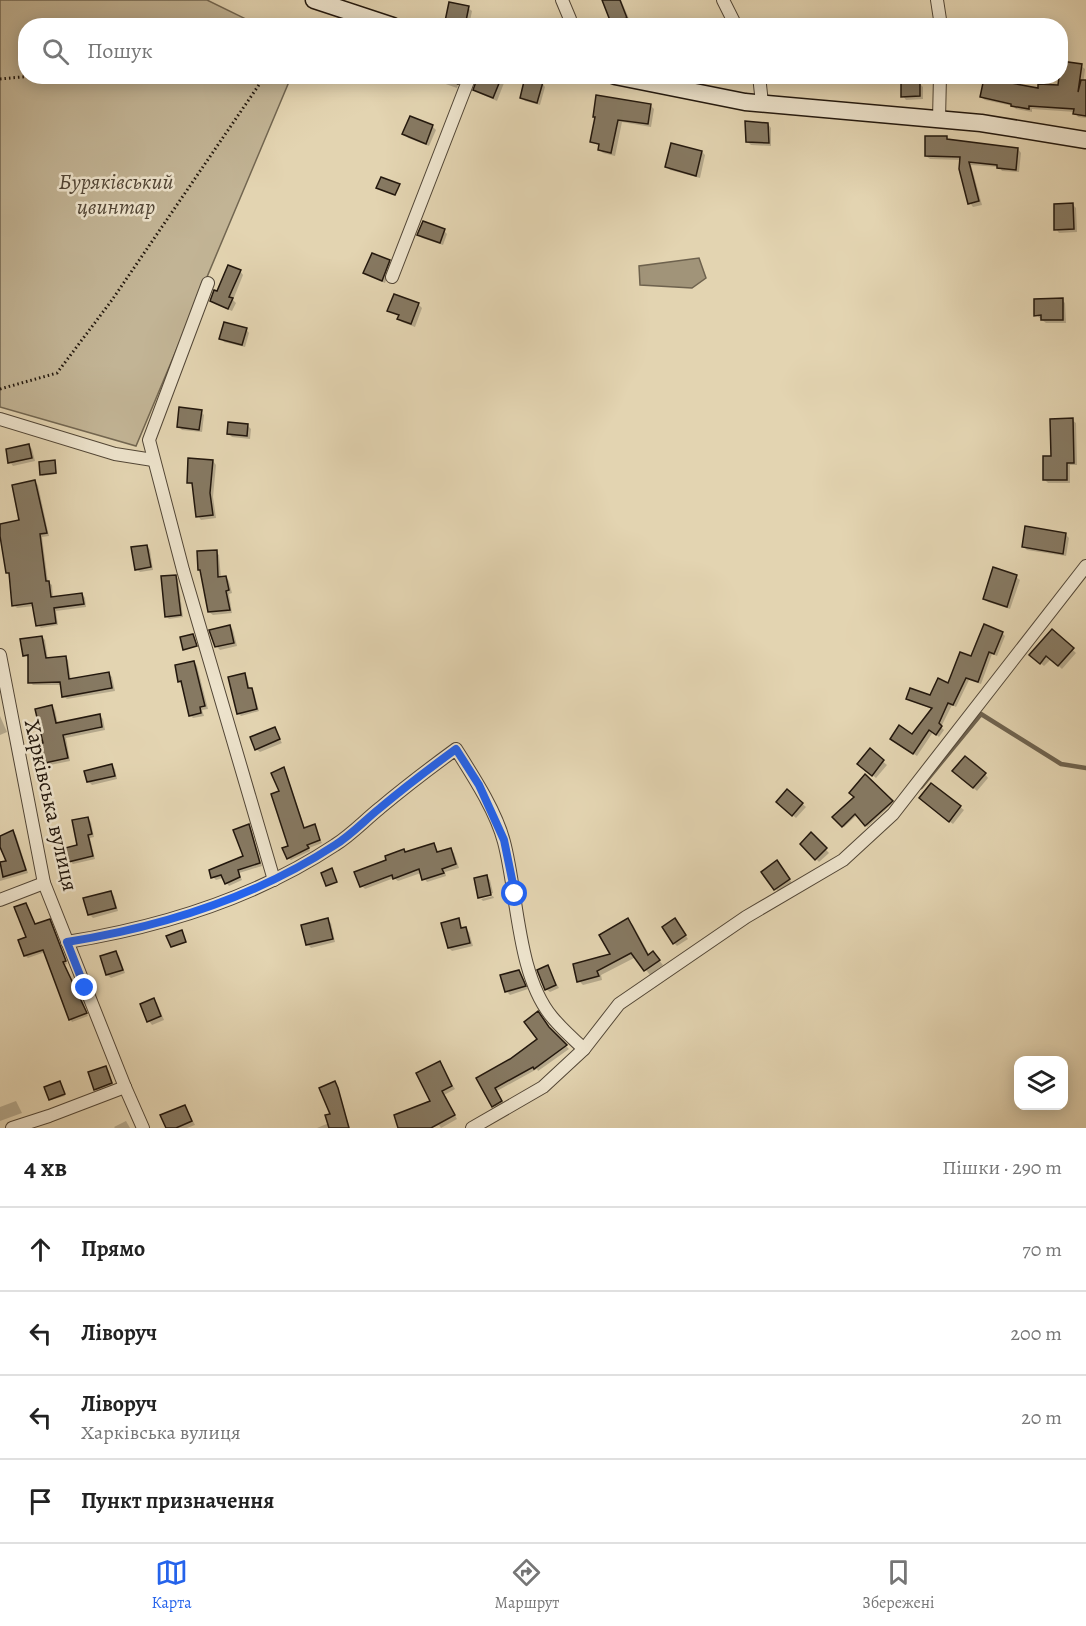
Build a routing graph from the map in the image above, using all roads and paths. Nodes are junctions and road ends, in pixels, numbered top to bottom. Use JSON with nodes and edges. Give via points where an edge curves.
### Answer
{"nodes":[{"id":1,"x":314,"y":0,"type":"edge"},
{"id":2,"x":562,"y":0,"type":"edge"},
{"id":3,"x":723,"y":0,"type":"edge"},
{"id":4,"x":937,"y":0,"type":"edge"},
{"id":5,"x":369,"y":18,"type":"edge"},
{"id":6,"x":570,"y":18,"type":"edge"},
{"id":7,"x":732,"y":18,"type":"edge"},
{"id":8,"x":940,"y":18,"type":"edge"},
{"id":9,"x":18,"y":77,"type":"edge"},
{"id":10,"x":0,"y":79,"type":"edge"},
{"id":11,"x":260,"y":84,"type":"edge"},
{"id":12,"x":467,"y":84,"type":"edge"},
{"id":13,"x":655,"y":84,"type":"edge"},
{"id":14,"x":760,"y":84,"type":"edge"},
{"id":15,"x":940,"y":84,"type":"edge"},
{"id":16,"x":762,"y":104,"type":"junction"},
{"id":17,"x":939,"y":119,"type":"junction"},
{"id":18,"x":1086,"y":140,"type":"edge"},
{"id":19,"x":392,"y":277,"type":"dead end"},
{"id":20,"x":208,"y":283,"type":"dead end"},
{"id":21,"x":0,"y":389,"type":"edge"},
{"id":22,"x":0,"y":419,"type":"edge"},
{"id":23,"x":153,"y":460,"type":"junction"},
{"id":24,"x":1086,"y":566,"type":"edge"},
{"id":25,"x":0,"y":655,"type":"edge"},
{"id":26,"x":274,"y":880,"type":"junction"},
{"id":27,"x":44,"y":883,"type":"junction"},
{"id":28,"x":0,"y":900,"type":"edge"},
{"id":29,"x":67,"y":942,"type":"junction"},
{"id":30,"x":584,"y":1049,"type":"junction"},
{"id":31,"x":125,"y":1087,"type":"junction"},
{"id":32,"x":12,"y":1128,"type":"edge"},
{"id":33,"x":143,"y":1128,"type":"edge"},
{"id":34,"x":472,"y":1128,"type":"edge"}],
"edges":[{"from":1,"to":5,"type":"street"},
{"from":2,"to":6,"type":"street"},
{"from":3,"to":7,"type":"street"},
{"from":4,"to":8,"type":"street"},
{"from":9,"to":10,"type":"path"},
{"from":11,"to":21,"type":"path","via":[[112,300],[57,373]]},
{"from":12,"to":19,"type":"street"},
{"from":13,"to":16,"type":"street"},
{"from":14,"to":16,"type":"street"},
{"from":15,"to":17,"type":"street"},
{"from":16,"to":17,"type":"street"},
{"from":17,"to":18,"type":"street"},
{"from":20,"to":23,"type":"street","via":[[149,440]]},
{"from":22,"to":23,"type":"street","via":[[115,454]]},
{"from":23,"to":26,"type":"street"},
{"from":24,"to":30,"type":"street","via":[[893,814],[843,860],[746,917],[619,1005]]},
{"from":25,"to":27,"type":"street","name":"Харківська вулиця"},
{"from":26,"to":29,"type":"street","via":[[235,898],[162,922]]},
{"from":26,"to":30,"type":"street","via":[[336,845],[456,749],[479,785],[504,840],[530,978],[550,1016]]},
{"from":27,"to":28,"type":"street"},
{"from":27,"to":29,"type":"street","name":"Харківська вулиця"},
{"from":29,"to":31,"type":"street","name":"Харківська вулиця"},
{"from":30,"to":34,"type":"street","via":[[543,1087]]},
{"from":31,"to":32,"type":"street"},
{"from":31,"to":33,"type":"street","name":"Харківська вулиця"}]}
